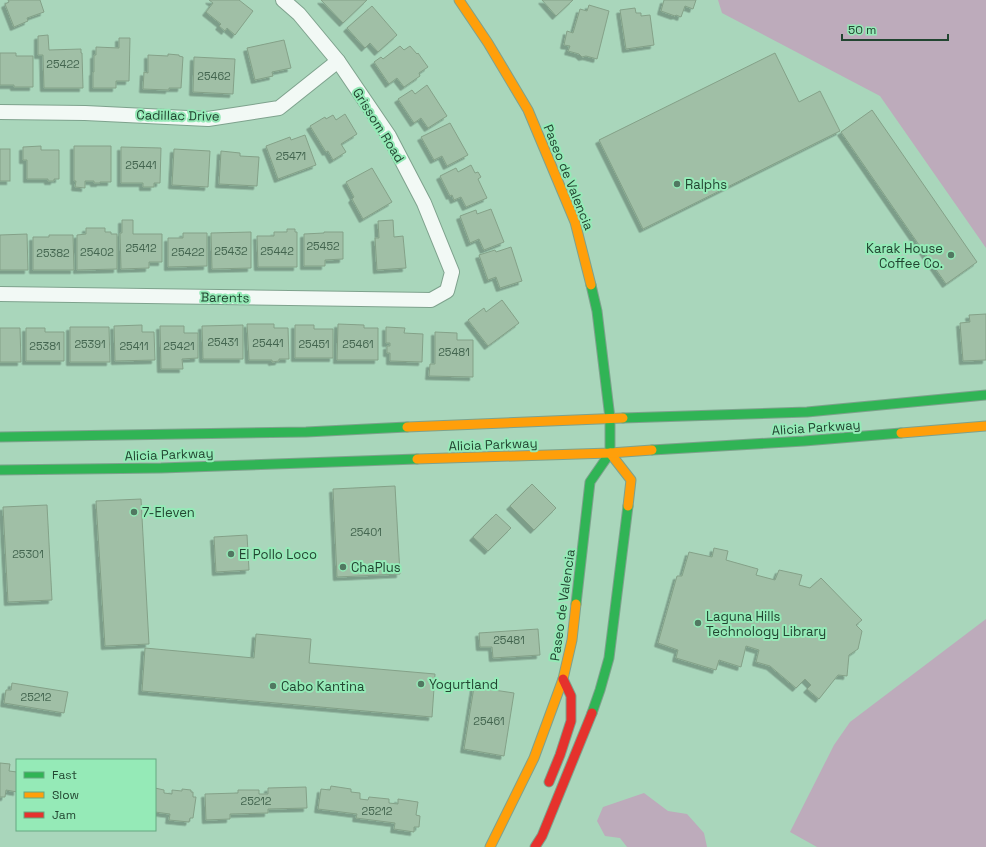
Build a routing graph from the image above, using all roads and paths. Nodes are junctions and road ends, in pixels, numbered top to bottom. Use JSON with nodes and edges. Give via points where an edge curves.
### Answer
{"nodes":[{"id":1,"x":283,"y":0,"type":"edge"},
{"id":2,"x":459,"y":0,"type":"edge"},
{"id":3,"x":338,"y":61,"type":"junction"},
{"id":4,"x":0,"y":112,"type":"edge"},
{"id":5,"x":447,"y":291,"type":"joint"},
{"id":6,"x":0,"y":294,"type":"edge"},
{"id":7,"x":986,"y":396,"type":"edge"},
{"id":8,"x":610,"y":418,"type":"junction"},
{"id":9,"x":986,"y":426,"type":"edge"},
{"id":10,"x":0,"y":437,"type":"edge"},
{"id":11,"x":610,"y":453,"type":"junction"},
{"id":12,"x":0,"y":470,"type":"edge"},
{"id":13,"x":563,"y":679,"type":"junction"},
{"id":14,"x":554,"y":807,"type":"junction"},
{"id":15,"x":490,"y":847,"type":"edge"},
{"id":16,"x":535,"y":847,"type":"edge"}],
"edges":[{"from":1,"to":3,"type":"street","name":"Grissom Road","via":[[299,14]]},
{"from":2,"to":8,"type":"main road","name":"Paseo de Valencia","via":[[528,110],[575,222],[597,311]]},
{"from":3,"to":4,"type":"street","name":"Cadillac Drive","via":[[279,108],[208,119]]},
{"from":3,"to":5,"type":"street","name":"Grissom Road","via":[[389,136],[424,204],[452,272]]},
{"from":5,"to":6,"type":"street","name":"Barents","via":[[431,300]]},
{"from":7,"to":8,"type":"main road","name":"Alicia Parkway","via":[[943,402],[807,412]]},
{"from":8,"to":10,"type":"main road","name":"Alicia Parkway","via":[[162,438]]},
{"from":8,"to":11,"type":"main road","name":"Paseo de Valencia"},
{"from":9,"to":11,"type":"main road","name":"Alicia Parkway","via":[[946,425],[804,441]]},
{"from":11,"to":12,"type":"main road","name":"Alicia Parkway"},
{"from":11,"to":13,"type":"main road","name":"Paseo de Valencia","via":[[590,482],[572,640]]},
{"from":11,"to":14,"type":"main road","via":[[631,480],[609,658],[589,721]]},
{"from":13,"to":14,"type":"main road","via":[[571,696],[571,722],[547,795]]},
{"from":13,"to":15,"type":"main road","name":"Paseo de Valencia","via":[[534,758]]},
{"from":14,"to":16,"type":"main road"}]}
